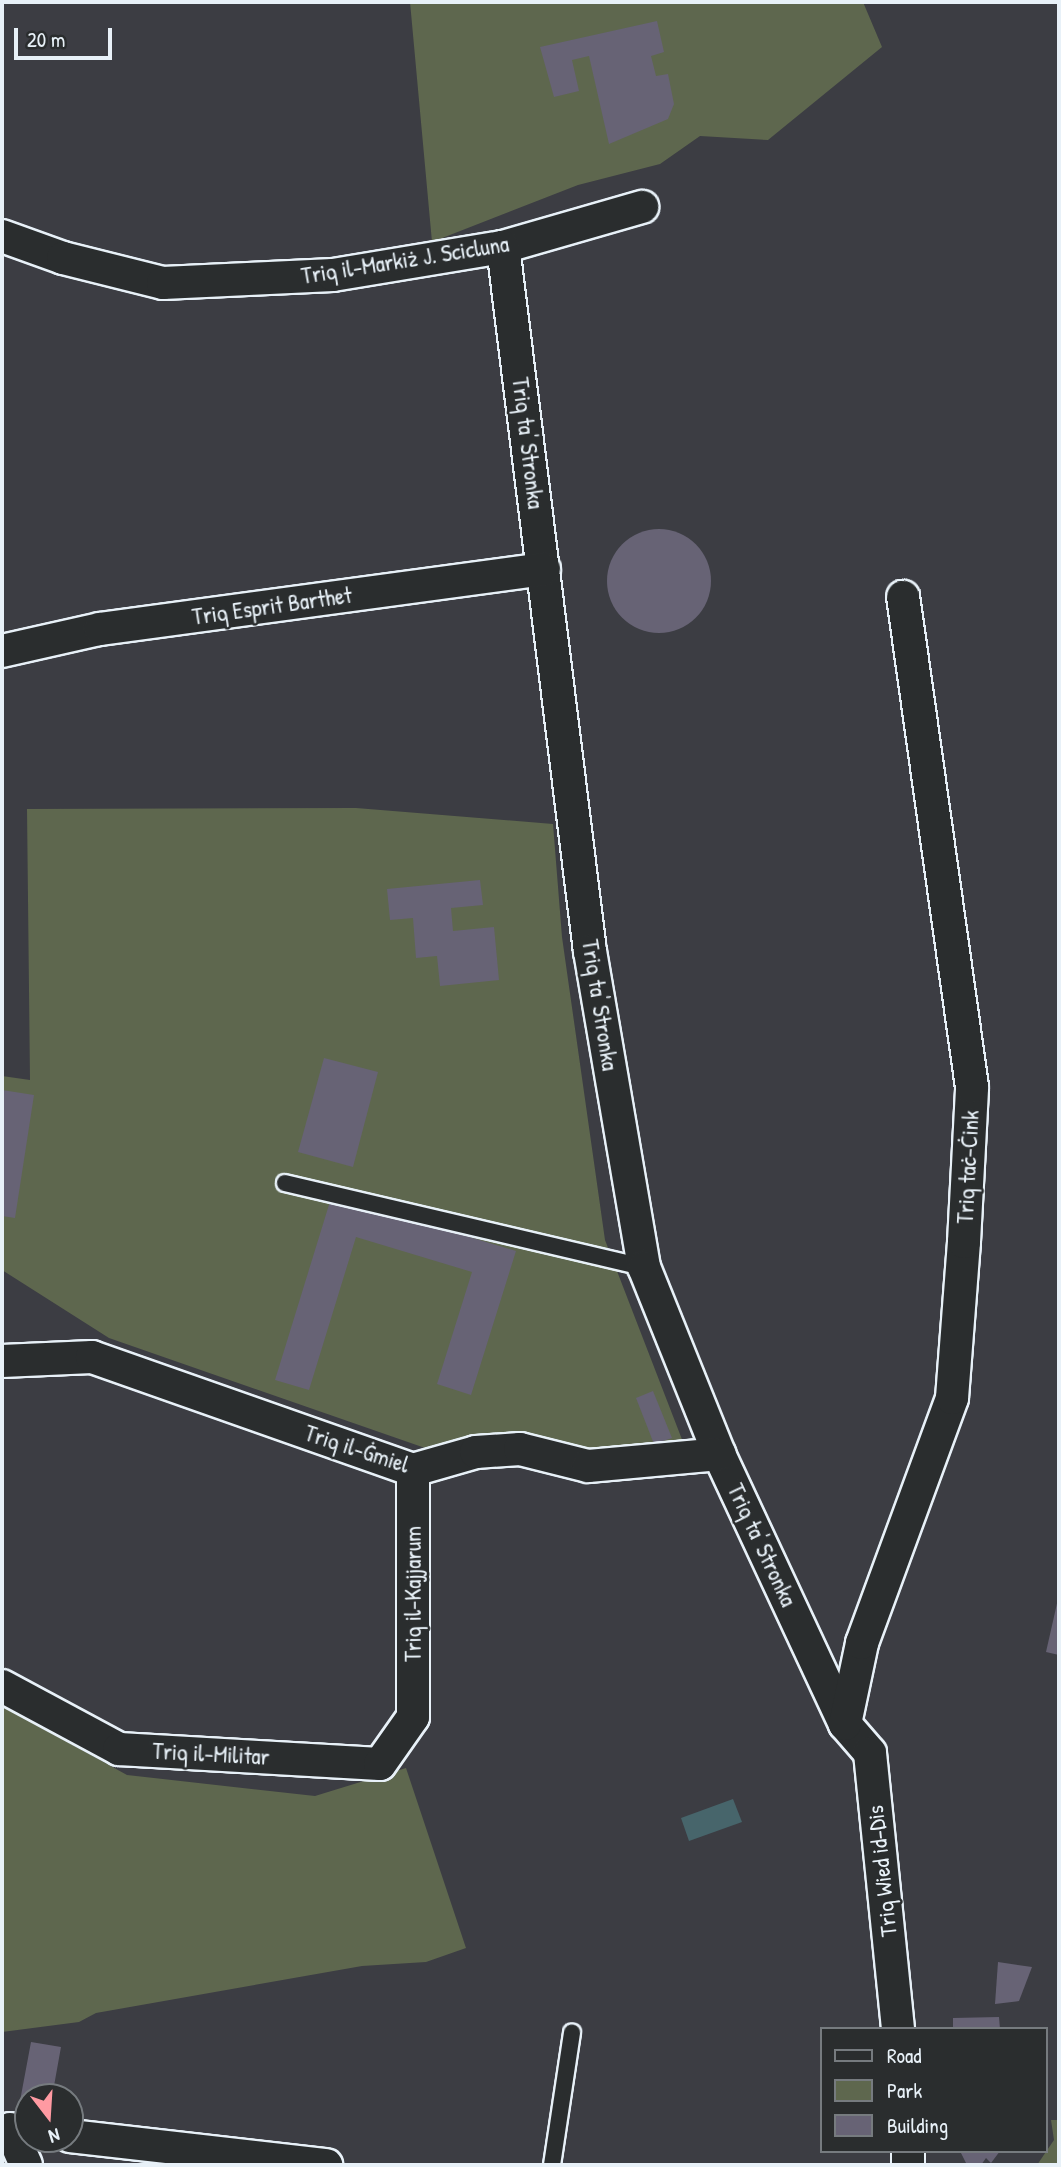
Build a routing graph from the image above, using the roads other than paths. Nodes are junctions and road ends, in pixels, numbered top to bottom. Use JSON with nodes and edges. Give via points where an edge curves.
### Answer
{"nodes":[{"id":1,"x":642,"y":207,"type":"dead end"},
{"id":2,"x":2,"y":236,"type":"edge"},
{"id":3,"x":503,"y":247,"type":"junction"},
{"id":4,"x":544,"y":569,"type":"junction"},
{"id":5,"x":903,"y":597,"type":"dead end"},
{"id":6,"x":2,"y":651,"type":"edge"},
{"id":7,"x":285,"y":1184,"type":"dead end"},
{"id":8,"x":644,"y":1267,"type":"junction"},
{"id":9,"x":2,"y":1361,"type":"edge"},
{"id":10,"x":719,"y":1454,"type":"junction"},
{"id":11,"x":413,"y":1471,"type":"junction"},
{"id":12,"x":2,"y":1686,"type":"edge"},
{"id":13,"x":413,"y":1717,"type":"joint"},
{"id":14,"x":845,"y":1724,"type":"junction"},
{"id":15,"x":898,"y":2027,"type":"edge"},
{"id":16,"x":572,"y":2033,"type":"dead end"},
{"id":17,"x":13,"y":2129,"type":"edge"},
{"id":18,"x":84,"y":2138,"type":"edge"},
{"id":19,"x":26,"y":2165,"type":"edge"},
{"id":20,"x":327,"y":2165,"type":"edge"},
{"id":21,"x":552,"y":2165,"type":"edge"}],
"edges":[{"from":1,"to":3,"type":"street","name":"Triq il-Markiż J. Scicluna"},
{"from":2,"to":3,"type":"street","name":"Triq il-Markiż J. Scicluna","via":[[63,258],[163,283],[333,275]]},
{"from":3,"to":4,"type":"street","name":"Triq ta' Stronka"},
{"from":4,"to":6,"type":"street","name":"Triq Esprit Barthet","via":[[100,629]]},
{"from":4,"to":8,"type":"street","name":"Triq ta' Stronka","via":[[590,951]]},
{"from":5,"to":14,"type":"street","name":"Triq taċ-Ċink","via":[[972,1087],[952,1398],[862,1643]]},
{"from":7,"to":8,"type":"lane"},
{"from":8,"to":10,"type":"street","name":"Triq ta' Stronka"},
{"from":9,"to":11,"type":"street","name":"Triq il-Ġmiel","via":[[92,1357]]},
{"from":10,"to":11,"type":"street","name":"Triq il-Ġmiel","via":[[588,1465],[520,1449],[476,1452]]},
{"from":10,"to":14,"type":"street","name":"Triq ta' Stronka"},
{"from":11,"to":13,"type":"street","name":"Triq il-Kajjarum"},
{"from":12,"to":13,"type":"street","name":"Triq il-Militar","via":[[119,1749],[380,1764]]},
{"from":14,"to":15,"type":"street","name":"Triq Wied id-Dis","via":[[870,1753]]},
{"from":16,"to":21,"type":"lane"},
{"from":17,"to":19,"type":"street"},
{"from":18,"to":20,"type":"street"}]}
